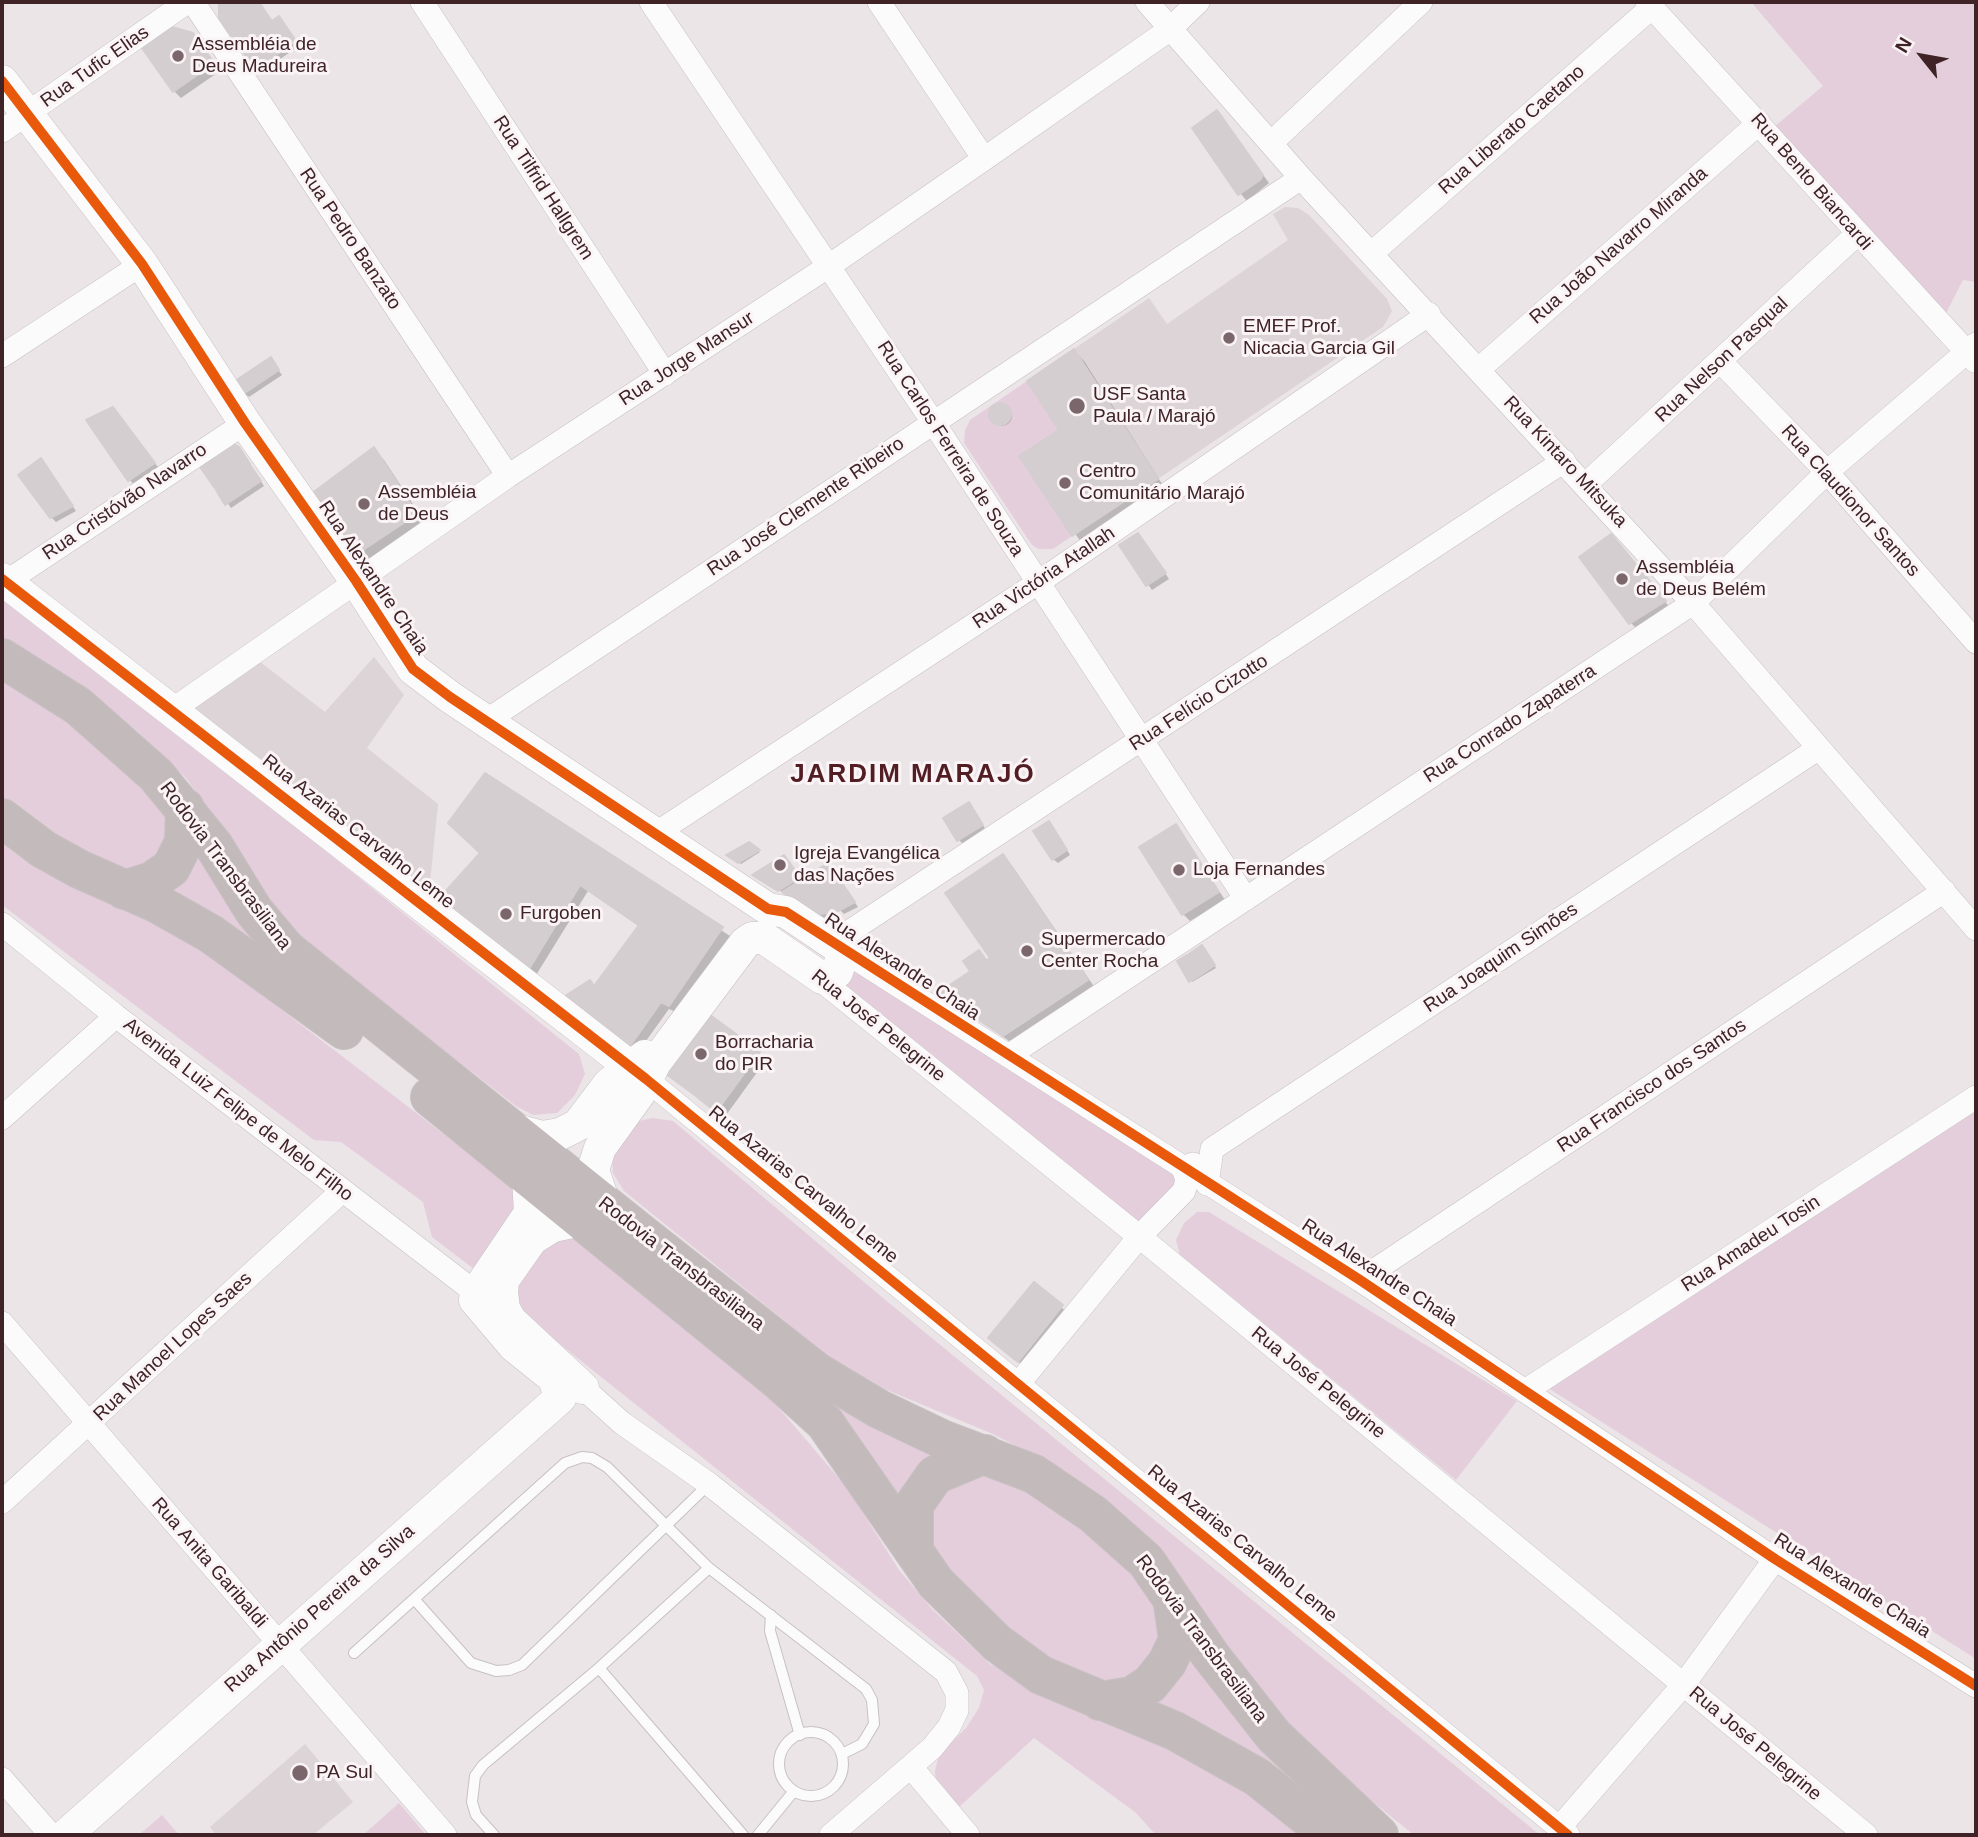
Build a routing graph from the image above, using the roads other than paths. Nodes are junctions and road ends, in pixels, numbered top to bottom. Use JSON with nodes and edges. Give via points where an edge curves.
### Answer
{"nodes":[{"id":1,"x":190,"y":2,"type":"edge"},
{"id":2,"x":422,"y":2,"type":"edge"},
{"id":3,"x":651,"y":2,"type":"edge"},
{"id":4,"x":878,"y":2,"type":"edge"},
{"id":5,"x":1147,"y":2,"type":"edge"},
{"id":6,"x":1198,"y":2,"type":"edge"},
{"id":7,"x":1421,"y":2,"type":"edge"},
{"id":8,"x":1649,"y":4,"type":"edge"},
{"id":9,"x":1169,"y":30,"type":"junction"},
{"id":10,"x":2,"y":81,"type":"edge"},
{"id":11,"x":14,"y":123,"type":"edge"},
{"id":12,"x":1759,"y":123,"type":"junction"},
{"id":13,"x":1270,"y":144,"type":"junction"},
{"id":14,"x":984,"y":159,"type":"junction"},
{"id":15,"x":1301,"y":178,"type":"junction"},
{"id":16,"x":1856,"y":235,"type":"junction"},
{"id":17,"x":1372,"y":253,"type":"junction"},
{"id":18,"x":142,"y":264,"type":"junction"},
{"id":19,"x":829,"y":266,"type":"junction"},
{"id":20,"x":1429,"y":314,"type":"junction"},
{"id":21,"x":1973,"y":353,"type":"edge"},
{"id":22,"x":2,"y":356,"type":"edge"},
{"id":23,"x":1721,"y":362,"type":"junction"},
{"id":24,"x":1479,"y":369,"type":"junction"},
{"id":25,"x":665,"y":374,"type":"junction"},
{"id":26,"x":933,"y":422,"type":"junction"},
{"id":27,"x":245,"y":423,"type":"junction"},
{"id":28,"x":1564,"y":461,"type":"junction"},
{"id":29,"x":1827,"y":472,"type":"junction"},
{"id":30,"x":508,"y":475,"type":"junction"},
{"id":31,"x":1586,"y":484,"type":"junction"},
{"id":32,"x":4,"y":581,"type":"edge"},
{"id":33,"x":356,"y":581,"type":"junction"},
{"id":34,"x":1039,"y":582,"type":"junction"},
{"id":35,"x":1693,"y":603,"type":"junction"},
{"id":36,"x":1976,"y":642,"type":"edge"},
{"id":37,"x":2,"y":659,"type":"edge"},
{"id":38,"x":172,"y":710,"type":"junction"},
{"id":39,"x":486,"y":721,"type":"junction"},
{"id":40,"x":1142,"y":740,"type":"junction"},
{"id":41,"x":1819,"y":748,"type":"junction"},
{"id":42,"x":185,"y":808,"type":"junction"},
{"id":43,"x":2,"y":818,"type":"edge"},
{"id":44,"x":655,"y":834,"type":"junction"},
{"id":45,"x":124,"y":890,"type":"junction"},
{"id":46,"x":1944,"y":891,"type":"junction"},
{"id":47,"x":1246,"y":899,"type":"junction"},
{"id":48,"x":766,"y":923,"type":"junction"},
{"id":49,"x":2,"y":924,"type":"edge"},
{"id":50,"x":1976,"y":929,"type":"edge"},
{"id":51,"x":834,"y":944,"type":"junction"},
{"id":52,"x":811,"y":972,"type":"junction"},
{"id":53,"x":116,"y":1016,"type":"junction"},
{"id":54,"x":1008,"y":1056,"type":"junction"},
{"id":55,"x":639,"y":1074,"type":"junction"},
{"id":56,"x":1976,"y":1097,"type":"edge"},
{"id":57,"x":2,"y":1118,"type":"edge"},
{"id":58,"x":516,"y":1130,"type":"junction"},
{"id":59,"x":1212,"y":1149,"type":"junction"},
{"id":60,"x":1183,"y":1168,"type":"junction"},
{"id":61,"x":528,"y":1177,"type":"junction"},
{"id":62,"x":1207,"y":1184,"type":"junction"},
{"id":63,"x":342,"y":1191,"type":"junction"},
{"id":64,"x":593,"y":1212,"type":"junction"},
{"id":65,"x":1143,"y":1240,"type":"junction"},
{"id":66,"x":1360,"y":1280,"type":"junction"},
{"id":67,"x":476,"y":1293,"type":"junction"},
{"id":68,"x":2,"y":1323,"type":"edge"},
{"id":69,"x":1022,"y":1386,"type":"junction"},
{"id":70,"x":565,"y":1388,"type":"junction"},
{"id":71,"x":1525,"y":1391,"type":"junction"},
{"id":72,"x":89,"y":1425,"type":"junction"},
{"id":73,"x":985,"y":1454,"type":"junction"},
{"id":74,"x":709,"y":1484,"type":"junction"},
{"id":75,"x":2,"y":1502,"type":"edge"},
{"id":76,"x":668,"y":1527,"type":"junction"},
{"id":77,"x":914,"y":1551,"type":"junction"},
{"id":78,"x":1775,"y":1559,"type":"junction"},
{"id":79,"x":709,"y":1568,"type":"junction"},
{"id":80,"x":415,"y":1600,"type":"junction"},
{"id":81,"x":1173,"y":1604,"type":"junction"},
{"id":82,"x":771,"y":1615,"type":"junction"},
{"id":83,"x":286,"y":1652,"type":"junction"},
{"id":84,"x":354,"y":1653,"type":"dead end"},
{"id":85,"x":599,"y":1668,"type":"junction"},
{"id":86,"x":1684,"y":1685,"type":"junction"},
{"id":87,"x":1976,"y":1686,"type":"edge"},
{"id":88,"x":1100,"y":1702,"type":"junction"},
{"id":89,"x":800,"y":1735,"type":"junction"},
{"id":90,"x":842,"y":1754,"type":"junction"},
{"id":91,"x":911,"y":1767,"type":"junction"},
{"id":92,"x":2,"y":1779,"type":"edge"},
{"id":93,"x":794,"y":1791,"type":"junction"},
{"id":94,"x":1564,"y":1832,"type":"edge"},
{"id":95,"x":51,"y":1835,"type":"edge"},
{"id":96,"x":66,"y":1835,"type":"edge"},
{"id":97,"x":91,"y":1835,"type":"edge"},
{"id":98,"x":445,"y":1835,"type":"edge"},
{"id":99,"x":494,"y":1835,"type":"edge"},
{"id":100,"x":743,"y":1835,"type":"edge"},
{"id":101,"x":758,"y":1835,"type":"edge"},
{"id":102,"x":831,"y":1835,"type":"edge"},
{"id":103,"x":968,"y":1835,"type":"edge"},
{"id":104,"x":1330,"y":1835,"type":"edge"},
{"id":105,"x":1379,"y":1835,"type":"edge"},
{"id":106,"x":1866,"y":1835,"type":"edge"}],
"edges":[{"from":1,"to":11,"type":"street","name":"Rua Tufic Elias"},
{"from":1,"to":30,"type":"street","name":"Rua Pedro Banzato"},
{"from":2,"to":25,"type":"street","name":"Rua Tilfrid Hallgrem"},
{"from":3,"to":19,"type":"street","name":"Rua Carlos Ferreira de Souza"},
{"from":4,"to":14,"type":"street"},
{"from":5,"to":9,"type":"street","name":"Rua Kintaro Mitsuka"},
{"from":6,"to":9,"type":"street","name":"Rua Jorge Mansur"},
{"from":7,"to":13,"type":"street"},
{"from":8,"to":12,"type":"street","name":"Rua Bento Biancardi"},
{"from":8,"to":17,"type":"street","name":"Rua Liberato Caetano"},
{"from":9,"to":13,"type":"street","name":"Rua Kintaro Mitsuka"},
{"from":9,"to":14,"type":"street","name":"Rua Jorge Mansur"},
{"from":10,"to":11,"type":"street","name":"Rua Alexandre Chaia"},
{"from":11,"to":18,"type":"street","name":"Rua Alexandre Chaia"},
{"from":12,"to":16,"type":"street","name":"Rua Bento Biancardi"},
{"from":12,"to":24,"type":"street","name":"Rua João Navarro Miranda"},
{"from":13,"to":15,"type":"street","name":"Rua Kintaro Mitsuka"},
{"from":14,"to":19,"type":"street","name":"Rua Jorge Mansur"},
{"from":15,"to":17,"type":"street","name":"Rua Kintaro Mitsuka"},
{"from":15,"to":26,"type":"street","name":"Rua José Clemente Ribeiro"},
{"from":16,"to":21,"type":"street","name":"Rua Bento Biancardi"},
{"from":16,"to":23,"type":"street","name":"Rua Nelson Pasqual"},
{"from":17,"to":20,"type":"street","name":"Rua Kintaro Mitsuka"},
{"from":18,"to":22,"type":"street"},
{"from":18,"to":27,"type":"street","name":"Rua Alexandre Chaia"},
{"from":19,"to":25,"type":"street","name":"Rua Jorge Mansur"},
{"from":19,"to":26,"type":"street","name":"Rua Carlos Ferreira de Souza"},
{"from":20,"to":24,"type":"street","name":"Rua Kintaro Mitsuka"},
{"from":20,"to":34,"type":"street","name":"Rua Victória Atallah"},
{"from":21,"to":29,"type":"street","name":"Rua Conrado Zapaterra"},
{"from":23,"to":29,"type":"street","name":"Rua Claudionor Santos"},
{"from":23,"to":31,"type":"street","name":"Rua Nelson Pasqual"},
{"from":24,"to":28,"type":"street","name":"Rua Kintaro Mitsuka"},
{"from":25,"to":30,"type":"street","name":"Rua Jorge Mansur"},
{"from":26,"to":34,"type":"street","name":"Rua Carlos Ferreira de Souza"},
{"from":26,"to":39,"type":"street","name":"Rua José Clemente Ribeiro"},
{"from":27,"to":32,"type":"street","name":"Rua Cristóvão Navarro"},
{"from":27,"to":33,"type":"street","name":"Rua Alexandre Chaia"},
{"from":28,"to":31,"type":"street","name":"Rua Kintaro Mitsuka"},
{"from":28,"to":40,"type":"street","name":"Rua Felício Cizotto"},
{"from":29,"to":35,"type":"street","name":"Rua Conrado Zapaterra"},
{"from":29,"to":36,"type":"street","name":"Rua Claudionor Santos"},
{"from":30,"to":33,"type":"street","name":"Rua Jorge Mansur"},
{"from":31,"to":35,"type":"street","name":"Rua Kintaro Mitsuka"},
{"from":32,"to":38,"type":"street","name":"Rua Azarias Carvalho Leme"},
{"from":33,"to":38,"type":"street","name":"Rua Jorge Mansur"},
{"from":33,"to":39,"type":"street","name":"Rua Alexandre Chaia","via":[[413,669]]},
{"from":34,"to":40,"type":"street","name":"Rua Carlos Ferreira de Souza"},
{"from":34,"to":44,"type":"street","name":"Rua Victória Atallah"},
{"from":35,"to":41,"type":"street","name":"Rua Kintaro Mitsuka"},
{"from":35,"to":47,"type":"street","name":"Rua Conrado Zapaterra"},
{"from":37,"to":42,"type":"highway","name":"Rodovia Transbrasiliana","via":[[78,706],[115,736]]},
{"from":38,"to":55,"type":"street","name":"Rua Azarias Carvalho Leme"},
{"from":39,"to":44,"type":"street","name":"Rua Alexandre Chaia"},
{"from":40,"to":47,"type":"street","name":"Rua Carlos Ferreira de Souza"},
{"from":40,"to":51,"type":"street","name":"Rua Felício Cizotto"},
{"from":41,"to":46,"type":"street","name":"Rua Kintaro Mitsuka"},
{"from":41,"to":59,"type":"street","name":"Rua Joaquim Simões"},
{"from":42,"to":45,"type":"highway","via":[[184,842],[171,868],[152,881]]},
{"from":42,"to":58,"type":"highway","name":"Rodovia Transbrasiliana","via":[[254,911],[286,949]]},
{"from":43,"to":45,"type":"highway","name":"Rodovia Transbrasiliana","via":[[44,849]]},
{"from":44,"to":48,"type":"street","name":"Rua Alexandre Chaia"},
{"from":45,"to":61,"type":"highway","name":"Rodovia Transbrasiliana","via":[[201,928],[262,969],[390,1064]]},
{"from":46,"to":50,"type":"street","name":"Rua Kintaro Mitsuka"},
{"from":46,"to":66,"type":"street","name":"Rua Francisco dos Santos"},
{"from":47,"to":54,"type":"street","name":"Rua Conrado Zapaterra"},
{"from":48,"to":51,"type":"street","name":"Rua Alexandre Chaia","via":[[786,912]]},
{"from":48,"to":52,"type":"street","name":"Rua José Pelegrine"},
{"from":48,"to":55,"type":"street","via":[[744,943]]},
{"from":49,"to":53,"type":"street","name":"Avenida Luiz Felipe de Melo Filho"},
{"from":51,"to":52,"type":"street","via":[[837,972],[827,978]]},
{"from":51,"to":54,"type":"street","name":"Rua Alexandre Chaia"},
{"from":52,"to":65,"type":"street","name":"Rua José Pelegrine"},
{"from":53,"to":57,"type":"street"},
{"from":53,"to":63,"type":"street","name":"Avenida Luiz Felipe de Melo Filho"},
{"from":54,"to":60,"type":"street","name":"Rua Alexandre Chaia"},
{"from":55,"to":58,"type":"street","via":[[609,1084],[578,1125],[542,1137]]},
{"from":55,"to":64,"type":"street","via":[[639,1094],[594,1160]]},
{"from":55,"to":69,"type":"street","name":"Rua Azarias Carvalho Leme"},
{"from":56,"to":71,"type":"street","name":"Rua Amadeu Tosin"},
{"from":58,"to":64,"type":"highway","name":"Rodovia Transbrasiliana"},
{"from":59,"to":60,"type":"street","name":"Rua Joaquim Simões"},
{"from":59,"to":62,"type":"street"},
{"from":60,"to":62,"type":"street","name":"Rua Alexandre Chaia"},
{"from":60,"to":65,"type":"street","via":[[1184,1191]]},
{"from":61,"to":64,"type":"highway","name":"Rodovia Transbrasiliana"},
{"from":61,"to":67,"type":"street","via":[[530,1213]]},
{"from":62,"to":65,"type":"street"},
{"from":62,"to":66,"type":"street","name":"Rua Alexandre Chaia"},
{"from":63,"to":67,"type":"street","name":"Avenida Luiz Felipe de Melo Filho"},
{"from":63,"to":72,"type":"street","name":"Rua Manoel Lopes Saes"},
{"from":64,"to":70,"type":"street","via":[[532,1239],[503,1280],[504,1309]]},
{"from":64,"to":73,"type":"highway","name":"Rodovia Transbrasiliana","via":[[817,1372],[879,1409]]},
{"from":64,"to":77,"type":"highway","name":"Rodovia Transbrasiliana","via":[[825,1423]]},
{"from":65,"to":69,"type":"street"},
{"from":65,"to":86,"type":"street","name":"Rua José Pelegrine"},
{"from":66,"to":71,"type":"street","name":"Rua Alexandre Chaia"},
{"from":67,"to":70,"type":"street","via":[[477,1304],[513,1346]]},
{"from":68,"to":72,"type":"street","name":"Rua Anita Garibaldi"},
{"from":69,"to":94,"type":"street","name":"Rua Azarias Carvalho Leme"},
{"from":70,"to":74,"type":"street"},
{"from":70,"to":83,"type":"street","name":"Rua Antônio Pereira da Silva"},
{"from":71,"to":78,"type":"street","name":"Rua Alexandre Chaia"},
{"from":72,"to":75,"type":"street","name":"Rua Manoel Lopes Saes"},
{"from":72,"to":83,"type":"street","name":"Rua Anita Garibaldi"},
{"from":73,"to":77,"type":"highway","via":[[934,1475],[914,1505]]},
{"from":73,"to":81,"type":"highway","name":"Rodovia Transbrasiliana","via":[[1034,1474],[1093,1514],[1146,1561]]},
{"from":74,"to":76,"type":"lane"},
{"from":74,"to":91,"type":"street","via":[[946,1672],[957,1693],[957,1710],[941,1737]]},
{"from":76,"to":79,"type":"lane"},
{"from":76,"to":80,"type":"lane","via":[[600,1461],[573,1459]]},
{"from":76,"to":80,"type":"lane","via":[[522,1665],[509,1670],[471,1663]]},
{"from":77,"to":88,"type":"highway","name":"Rodovia Transbrasiliana","via":[[936,1583],[997,1643],[1041,1675]]},
{"from":78,"to":86,"type":"street"},
{"from":78,"to":87,"type":"street","name":"Rua Alexandre Chaia"},
{"from":79,"to":82,"type":"lane"},
{"from":79,"to":85,"type":"lane"},
{"from":80,"to":84,"type":"lane"},
{"from":81,"to":88,"type":"highway","via":[[1178,1640],[1167,1663],[1150,1684],[1132,1696]]},
{"from":81,"to":105,"type":"highway","name":"Rodovia Transbrasiliana","via":[[1274,1736]]},
{"from":82,"to":89,"type":"lane","via":[[770,1631]]},
{"from":82,"to":90,"type":"lane","via":[[858,1681],[872,1700],[874,1724],[869,1735]]},
{"from":83,"to":96,"type":"street","name":"Rua Antônio Pereira da Silva"},
{"from":83,"to":97,"type":"street","name":"Rua Antônio Pereira da Silva"},
{"from":83,"to":98,"type":"street","name":"Rua Anita Garibaldi"},
{"from":85,"to":99,"type":"lane","via":[[475,1776],[472,1802],[476,1815]]},
{"from":85,"to":100,"type":"lane"},
{"from":86,"to":94,"type":"street"},
{"from":86,"to":106,"type":"street","name":"Rua José Pelegrine"},
{"from":88,"to":104,"type":"highway","name":"Rodovia Transbrasiliana","via":[[1175,1731],[1257,1777]]},
{"from":89,"to":90,"type":"lane","via":[[820,1733]]},
{"from":89,"to":93,"type":"lane","via":[[784,1748],[780,1758],[782,1777]]},
{"from":90,"to":93,"type":"lane","via":[[842,1774],[830,1790],[812,1796]]},
{"from":91,"to":102,"type":"street"},
{"from":91,"to":103,"type":"street"},
{"from":92,"to":95,"type":"street"},
{"from":93,"to":101,"type":"lane"}]}
